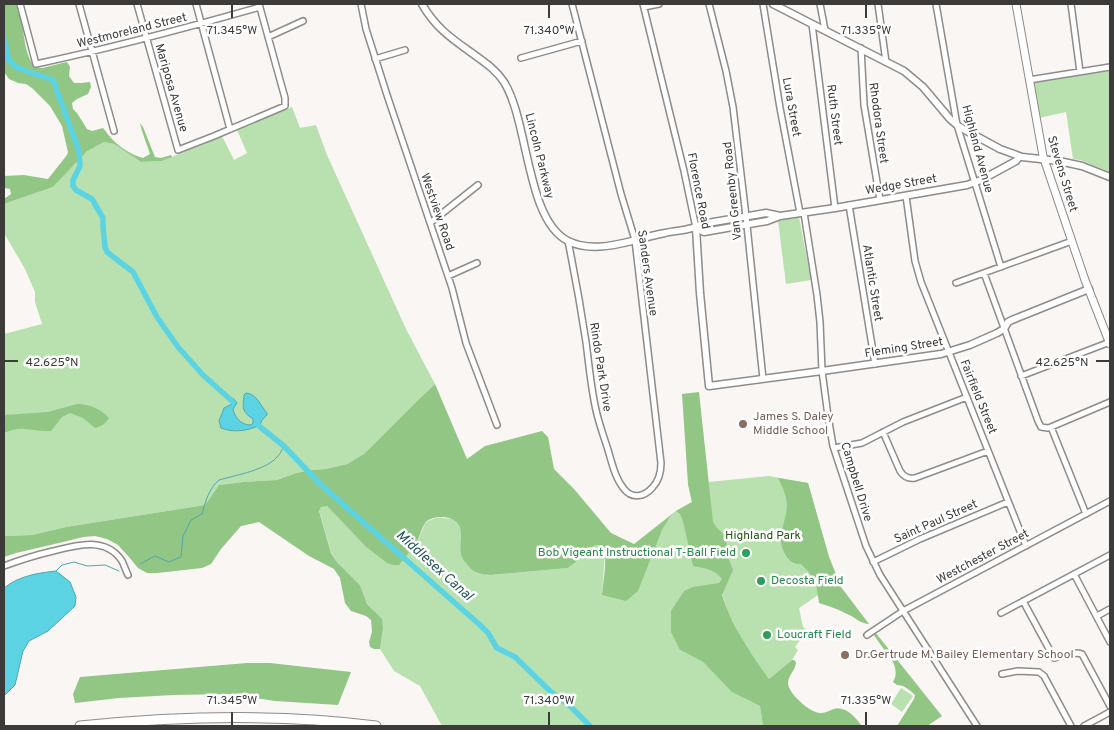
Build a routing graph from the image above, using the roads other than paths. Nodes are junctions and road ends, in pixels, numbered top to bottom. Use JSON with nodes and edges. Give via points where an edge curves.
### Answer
{"nodes":[{"id":1,"x":20,"y":4,"type":"edge"},
{"id":2,"x":79,"y":4,"type":"edge"},
{"id":3,"x":137,"y":4,"type":"edge"},
{"id":4,"x":196,"y":4,"type":"edge"},
{"id":5,"x":361,"y":4,"type":"edge"},
{"id":6,"x":422,"y":4,"type":"edge"},
{"id":7,"x":572,"y":4,"type":"edge"},
{"id":8,"x":659,"y":4,"type":"edge"},
{"id":9,"x":709,"y":4,"type":"edge"},
{"id":10,"x":764,"y":4,"type":"edge"},
{"id":11,"x":772,"y":4,"type":"edge"},
{"id":12,"x":820,"y":4,"type":"edge"},
{"id":13,"x":878,"y":4,"type":"edge"},
{"id":14,"x":936,"y":4,"type":"edge"},
{"id":15,"x":1016,"y":4,"type":"edge"},
{"id":16,"x":1071,"y":4,"type":"edge"},
{"id":17,"x":260,"y":6,"type":"edge"},
{"id":18,"x":643,"y":6,"type":"edge"},
{"id":19,"x":302,"y":21,"type":"dead end"},
{"id":20,"x":201,"y":24,"type":"junction"},
{"id":21,"x":812,"y":24,"type":"junction"},
{"id":22,"x":825,"y":30,"type":"junction"},
{"id":23,"x":268,"y":36,"type":"junction"},
{"id":24,"x":146,"y":39,"type":"junction"},
{"id":25,"x":582,"y":41,"type":"junction"},
{"id":26,"x":861,"y":48,"type":"junction"},
{"id":27,"x":405,"y":50,"type":"dead end"},
{"id":28,"x":92,"y":52,"type":"junction"},
{"id":29,"x":521,"y":58,"type":"dead end"},
{"id":30,"x":375,"y":59,"type":"junction"},
{"id":31,"x":886,"y":62,"type":"junction"},
{"id":32,"x":1110,"y":67,"type":"edge"},
{"id":33,"x":1080,"y":72,"type":"junction"},
{"id":34,"x":1029,"y":80,"type":"junction"},
{"id":35,"x":957,"y":124,"type":"junction"},
{"id":36,"x":230,"y":129,"type":"junction"},
{"id":37,"x":114,"y":130,"type":"dead end"},
{"id":38,"x":1019,"y":156,"type":"junction"},
{"id":39,"x":1044,"y":160,"type":"junction"},
{"id":40,"x":1110,"y":177,"type":"edge"},
{"id":41,"x":975,"y":183,"type":"junction"},
{"id":42,"x":478,"y":185,"type":"dead end"},
{"id":43,"x":906,"y":196,"type":"junction"},
{"id":44,"x":880,"y":200,"type":"junction"},
{"id":45,"x":849,"y":205,"type":"junction"},
{"id":46,"x":835,"y":208,"type":"junction"},
{"id":47,"x":802,"y":213,"type":"junction"},
{"id":48,"x":746,"y":216,"type":"junction"},
{"id":49,"x":780,"y":216,"type":"junction"},
{"id":50,"x":430,"y":223,"type":"junction"},
{"id":51,"x":747,"y":224,"type":"junction"},
{"id":52,"x":696,"y":228,"type":"junction"},
{"id":53,"x":635,"y":240,"type":"junction"},
{"id":54,"x":568,"y":241,"type":"junction"},
{"id":55,"x":1072,"y":242,"type":"junction"},
{"id":56,"x":477,"y":263,"type":"dead end"},
{"id":57,"x":1001,"y":268,"type":"junction"},
{"id":58,"x":984,"y":273,"type":"junction"},
{"id":59,"x":448,"y":276,"type":"junction"},
{"id":60,"x":956,"y":283,"type":"dead end"},
{"id":61,"x":1089,"y":289,"type":"junction"},
{"id":62,"x":1004,"y":329,"type":"junction"},
{"id":63,"x":1110,"y":343,"type":"edge"},
{"id":64,"x":949,"y":352,"type":"junction"},
{"id":65,"x":875,"y":364,"type":"junction"},
{"id":66,"x":822,"y":371,"type":"junction"},
{"id":67,"x":1021,"y":376,"type":"junction"},
{"id":68,"x":763,"y":379,"type":"junction"},
{"id":69,"x":709,"y":386,"type":"joint"},
{"id":70,"x":967,"y":397,"type":"junction"},
{"id":71,"x":1110,"y":402,"type":"edge"},
{"id":72,"x":497,"y":425,"type":"dead end"},
{"id":73,"x":1051,"y":427,"type":"junction"},
{"id":74,"x":883,"y":432,"type":"junction"},
{"id":75,"x":834,"y":448,"type":"junction"},
{"id":76,"x":988,"y":451,"type":"junction"},
{"id":77,"x":626,"y":491,"type":"joint"},
{"id":78,"x":1110,"y":501,"type":"edge"},
{"id":79,"x":1008,"y":502,"type":"junction"},
{"id":80,"x":1086,"y":514,"type":"junction"},
{"id":81,"x":1026,"y":546,"type":"junction"},
{"id":82,"x":1110,"y":555,"type":"edge"},
{"id":83,"x":873,"y":562,"type":"junction"},
{"id":84,"x":4,"y":566,"type":"edge"},
{"id":85,"x":1074,"y":574,"type":"junction"},
{"id":86,"x":128,"y":575,"type":"dead end"},
{"id":87,"x":1024,"y":601,"type":"junction"},
{"id":88,"x":1110,"y":609,"type":"edge"},
{"id":89,"x":903,"y":611,"type":"junction"},
{"id":90,"x":1001,"y":613,"type":"dead end"},
{"id":91,"x":1097,"y":616,"type":"junction"},
{"id":92,"x":867,"y":635,"type":"dead end"},
{"id":93,"x":1110,"y":642,"type":"edge"},
{"id":94,"x":1002,"y":674,"type":"dead end"},
{"id":95,"x":1110,"y":706,"type":"edge"},
{"id":96,"x":1110,"y":712,"type":"edge"},
{"id":97,"x":80,"y":726,"type":"edge"},
{"id":98,"x":376,"y":726,"type":"edge"},
{"id":99,"x":977,"y":726,"type":"edge"},
{"id":100,"x":1071,"y":726,"type":"edge"},
{"id":101,"x":1084,"y":726,"type":"edge"}],
"edges":[{"from":1,"to":28,"type":"street","name":"Westmoreland Street","via":[[36,64]]},
{"from":2,"to":28,"type":"street"},
{"from":3,"to":24,"type":"street","name":"Mariposa Avenue"},
{"from":4,"to":20,"type":"street"},
{"from":5,"to":30,"type":"street","name":"Westview Road"},
{"from":6,"to":54,"type":"street","name":"Lincoln Parkway","via":[[438,27],[491,67],[504,81],[519,121],[541,207],[551,226]]},
{"from":7,"to":25,"type":"street","name":"Sanders Avenue"},
{"from":8,"to":18,"type":"street"},
{"from":9,"to":48,"type":"street","name":"Van Greenby Road","via":[[730,89]]},
{"from":10,"to":47,"type":"street","name":"Lura Street","via":[[780,108]]},
{"from":11,"to":21,"type":"street"},
{"from":12,"to":22,"type":"street"},
{"from":13,"to":31,"type":"street"},
{"from":14,"to":35,"type":"street","name":"Highland Avenue"},
{"from":15,"to":34,"type":"main road","name":"Stevens Street"},
{"from":16,"to":33,"type":"street"},
{"from":17,"to":20,"type":"street","name":"Westmoreland Street"},
{"from":17,"to":23,"type":"street"},
{"from":18,"to":52,"type":"street","name":"Florence Road"},
{"from":19,"to":23,"type":"street"},
{"from":20,"to":24,"type":"street","name":"Westmoreland Street"},
{"from":20,"to":36,"type":"street"},
{"from":21,"to":22,"type":"street"},
{"from":21,"to":46,"type":"street","name":"Ruth Street"},
{"from":22,"to":26,"type":"street"},
{"from":23,"to":36,"type":"street","via":[[285,106]]},
{"from":24,"to":28,"type":"street","name":"Westmoreland Street"},
{"from":24,"to":36,"type":"street","name":"Mariposa Avenue","via":[[178,150]]},
{"from":25,"to":29,"type":"street"},
{"from":25,"to":53,"type":"street","name":"Sanders Avenue"},
{"from":26,"to":31,"type":"street"},
{"from":26,"to":44,"type":"street","name":"Rhodora Street","via":[[864,106]]},
{"from":27,"to":30,"type":"street"},
{"from":28,"to":37,"type":"street"},
{"from":30,"to":50,"type":"street","name":"Westview Road"},
{"from":31,"to":35,"type":"street","via":[[924,87]]},
{"from":32,"to":33,"type":"street"},
{"from":33,"to":34,"type":"street"},
{"from":34,"to":39,"type":"main road","name":"Stevens Street"},
{"from":35,"to":38,"type":"street"},
{"from":35,"to":41,"type":"street","name":"Highland Avenue"},
{"from":38,"to":39,"type":"street"},
{"from":38,"to":41,"type":"street","name":"Wedge Street","via":[[1016,161]]},
{"from":39,"to":40,"type":"street","via":[[1082,166]]},
{"from":39,"to":55,"type":"main road","name":"Stevens Street"},
{"from":41,"to":43,"type":"street","name":"Wedge Street"},
{"from":41,"to":57,"type":"street","name":"Highland Avenue"},
{"from":42,"to":50,"type":"street"},
{"from":43,"to":44,"type":"street","name":"Wedge Street"},
{"from":43,"to":64,"type":"street","name":"Fairfield Street","via":[[916,267]]},
{"from":44,"to":45,"type":"street","name":"Wedge Street"},
{"from":45,"to":46,"type":"street","name":"Wedge Street"},
{"from":45,"to":65,"type":"street","name":"Atlantic Street"},
{"from":46,"to":47,"type":"street","name":"Wedge Street"},
{"from":47,"to":49,"type":"street","name":"Wedge Street"},
{"from":47,"to":66,"type":"street","name":"Campbell Drive","via":[[817,295]]},
{"from":48,"to":49,"type":"street","name":"Wedge Street","via":[[766,213]]},
{"from":48,"to":51,"type":"street","name":"Van Greenby Road"},
{"from":48,"to":52,"type":"street"},
{"from":49,"to":51,"type":"street","name":"Wedge Street"},
{"from":50,"to":59,"type":"street","name":"Westview Road"},
{"from":51,"to":52,"type":"street","via":[[704,232]]},
{"from":51,"to":68,"type":"street","name":"Van Greenby Road"},
{"from":52,"to":53,"type":"street"},
{"from":52,"to":69,"type":"street","name":"Florence Road"},
{"from":53,"to":54,"type":"street","via":[[596,246]]},
{"from":53,"to":77,"type":"street","name":"Sanders Avenue","via":[[661,470],[652,489],[645,494],[634,496]]},
{"from":54,"to":77,"type":"street","name":"Rindo Park Drive","via":[[596,410],[615,471]]},
{"from":55,"to":57,"type":"street"},
{"from":55,"to":61,"type":"main road","name":"Stevens Street"},
{"from":56,"to":59,"type":"street"},
{"from":57,"to":58,"type":"street"},
{"from":58,"to":60,"type":"street"},
{"from":58,"to":62,"type":"street"},
{"from":59,"to":72,"type":"street","name":"Westview Road","via":[[466,343]]},
{"from":61,"to":62,"type":"street","name":"Fleming Street","via":[[1012,320]]},
{"from":61,"to":63,"type":"main road","name":"Stevens Street"},
{"from":62,"to":64,"type":"street","name":"Fleming Street"},
{"from":62,"to":67,"type":"street"},
{"from":63,"to":67,"type":"street"},
{"from":64,"to":65,"type":"street","name":"Fleming Street"},
{"from":64,"to":70,"type":"street","name":"Fairfield Street"},
{"from":65,"to":66,"type":"street","name":"Fleming Street"},
{"from":66,"to":68,"type":"street","name":"Fleming Street"},
{"from":66,"to":75,"type":"street","name":"Campbell Drive"},
{"from":67,"to":73,"type":"street","via":[[1039,424],[1044,428]]},
{"from":68,"to":69,"type":"street","name":"Fleming Street"},
{"from":70,"to":74,"type":"street"},
{"from":70,"to":76,"type":"street","name":"Fairfield Street"},
{"from":71,"to":73,"type":"street"},
{"from":73,"to":80,"type":"street"},
{"from":74,"to":75,"type":"street","via":[[862,443]]},
{"from":74,"to":76,"type":"street","via":[[906,478],[915,478]]},
{"from":75,"to":83,"type":"street","name":"Campbell Drive"},
{"from":76,"to":79,"type":"street","name":"Fairfield Street"},
{"from":78,"to":80,"type":"street","name":"Westchester Street"},
{"from":79,"to":81,"type":"street","name":"Fairfield Street"},
{"from":79,"to":83,"type":"street","name":"Saint Paul Street"},
{"from":80,"to":81,"type":"street","name":"Westchester Street"},
{"from":81,"to":89,"type":"street","name":"Westchester Street"},
{"from":82,"to":85,"type":"street"},
{"from":83,"to":89,"type":"street","name":"Campbell Drive"},
{"from":84,"to":86,"type":"street","via":[[72,546],[95,544],[121,560]]},
{"from":85,"to":87,"type":"street"},
{"from":85,"to":91,"type":"street"},
{"from":87,"to":90,"type":"street"},
{"from":87,"to":95,"type":"street","via":[[1054,658],[1080,652]]},
{"from":88,"to":91,"type":"street"},
{"from":89,"to":92,"type":"street","name":"Westchester Street"},
{"from":89,"to":99,"type":"street","name":"Campbell Drive"},
{"from":91,"to":93,"type":"street"},
{"from":94,"to":100,"type":"street","via":[[1040,672]]},
{"from":96,"to":101,"type":"street"},
{"from":97,"to":98,"type":"highway","via":[[230,717]]}]}
